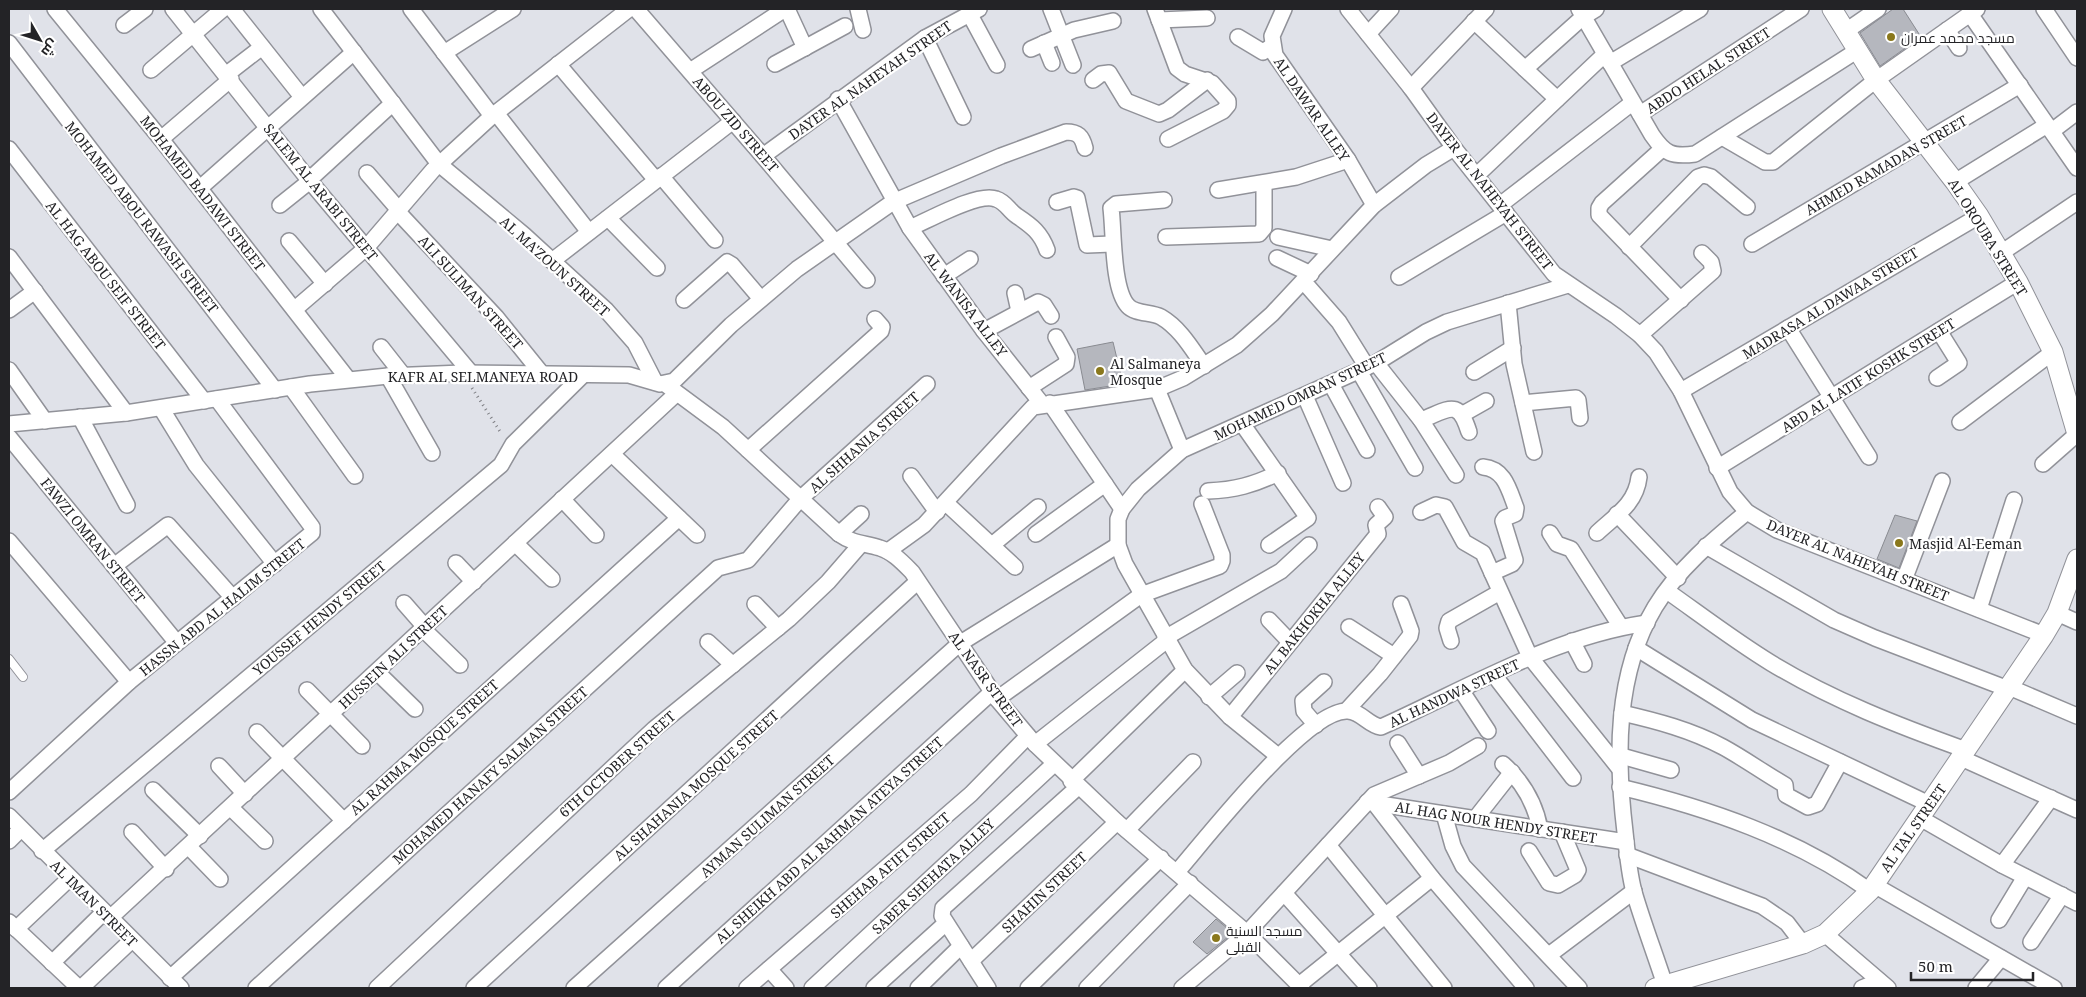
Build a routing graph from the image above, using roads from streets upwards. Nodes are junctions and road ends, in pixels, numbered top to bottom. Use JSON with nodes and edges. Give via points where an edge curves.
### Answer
{"nodes":[{"id":1,"x":55,"y":9,"type":"edge"},
{"id":2,"x":144,"y":9,"type":"edge"},
{"id":3,"x":173,"y":9,"type":"edge"},
{"id":4,"x":223,"y":9,"type":"edge"},
{"id":5,"x":232,"y":9,"type":"edge"},
{"id":6,"x":321,"y":9,"type":"edge"},
{"id":7,"x":513,"y":9,"type":"edge"},
{"id":8,"x":629,"y":9,"type":"edge"},
{"id":9,"x":636,"y":9,"type":"edge"},
{"id":10,"x":786,"y":9,"type":"edge"},
{"id":11,"x":858,"y":9,"type":"edge"},
{"id":12,"x":1051,"y":9,"type":"edge"},
{"id":13,"x":1284,"y":9,"type":"edge"},
{"id":14,"x":1348,"y":9,"type":"edge"},
{"id":15,"x":1391,"y":9,"type":"edge"},
{"id":16,"x":1486,"y":9,"type":"edge"},
{"id":17,"x":1700,"y":9,"type":"edge"},
{"id":18,"x":1801,"y":9,"type":"edge"},
{"id":19,"x":1832,"y":9,"type":"edge"},
{"id":20,"x":1878,"y":9,"type":"edge"},
{"id":21,"x":2044,"y":9,"type":"edge"},
{"id":22,"x":418,"y":11,"type":"edge"},
{"id":23,"x":974,"y":11,"type":"edge"},
{"id":24,"x":1586,"y":11,"type":"edge"},
{"id":25,"x":1974,"y":11,"type":"edge"},
{"id":26,"x":949,"y":15,"type":"edge"},
{"id":27,"x":1157,"y":15,"type":"edge"},
{"id":28,"x":1207,"y":18,"type":"dead end"},
{"id":29,"x":1113,"y":21,"type":"dead end"},
{"id":30,"x":1474,"y":21,"type":"junction"},
{"id":31,"x":124,"y":26,"type":"dead end"},
{"id":32,"x":845,"y":26,"type":"dead end"},
{"id":33,"x":863,"y":30,"type":"dead end"},
{"id":34,"x":1947,"y":30,"type":"junction"},
{"id":35,"x":1846,"y":31,"type":"junction"},
{"id":36,"x":194,"y":34,"type":"junction"},
{"id":37,"x":1368,"y":34,"type":"junction"},
{"id":38,"x":1061,"y":35,"type":"junction"},
{"id":39,"x":1238,"y":37,"type":"dead end"},
{"id":40,"x":926,"y":38,"type":"junction"},
{"id":41,"x":9,"y":43,"type":"edge"},
{"id":42,"x":1272,"y":46,"type":"junction"},
{"id":43,"x":262,"y":47,"type":"junction"},
{"id":44,"x":805,"y":48,"type":"junction"},
{"id":45,"x":1959,"y":48,"type":"dead end"},
{"id":46,"x":1858,"y":50,"type":"junction"},
{"id":47,"x":354,"y":52,"type":"junction"},
{"id":48,"x":444,"y":53,"type":"junction"},
{"id":49,"x":2077,"y":58,"type":"edge"},
{"id":50,"x":1607,"y":59,"type":"junction"},
{"id":51,"x":1052,"y":63,"type":"dead end"},
{"id":52,"x":558,"y":64,"type":"junction"},
{"id":53,"x":775,"y":64,"type":"dead end"},
{"id":54,"x":997,"y":65,"type":"dead end"},
{"id":55,"x":1073,"y":65,"type":"dead end"},
{"id":56,"x":1525,"y":69,"type":"junction"},
{"id":57,"x":151,"y":70,"type":"dead end"},
{"id":58,"x":690,"y":71,"type":"junction"},
{"id":59,"x":229,"y":77,"type":"junction"},
{"id":60,"x":1093,"y":80,"type":"dead end"},
{"id":61,"x":1207,"y":80,"type":"junction"},
{"id":62,"x":1876,"y":80,"type":"junction"},
{"id":63,"x":2020,"y":85,"type":"junction"},
{"id":64,"x":1411,"y":88,"type":"junction"},
{"id":65,"x":302,"y":97,"type":"junction"},
{"id":66,"x":1557,"y":99,"type":"junction"},
{"id":67,"x":838,"y":100,"type":"junction"},
{"id":68,"x":393,"y":103,"type":"junction"},
{"id":69,"x":1636,"y":108,"type":"junction"},
{"id":70,"x":2077,"y":112,"type":"edge"},
{"id":71,"x":494,"y":114,"type":"junction"},
{"id":72,"x":963,"y":117,"type":"dead end"},
{"id":73,"x":733,"y":121,"type":"junction"},
{"id":74,"x":268,"y":128,"type":"junction"},
{"id":75,"x":2050,"y":128,"type":"junction"},
{"id":76,"x":1722,"y":136,"type":"junction"},
{"id":77,"x":161,"y":139,"type":"junction"},
{"id":78,"x":1168,"y":139,"type":"dead end"},
{"id":79,"x":1926,"y":143,"type":"junction"},
{"id":80,"x":1085,"y":148,"type":"dead end"},
{"id":81,"x":1454,"y":148,"type":"junction"},
{"id":82,"x":1662,"y":149,"type":"junction"},
{"id":83,"x":9,"y":150,"type":"edge"},
{"id":84,"x":764,"y":156,"type":"junction"},
{"id":85,"x":1348,"y":160,"type":"junction"},
{"id":86,"x":439,"y":164,"type":"junction"},
{"id":87,"x":2077,"y":168,"type":"edge"},
{"id":88,"x":367,"y":173,"type":"dead end"},
{"id":89,"x":1476,"y":175,"type":"junction"},
{"id":90,"x":659,"y":178,"type":"junction"},
{"id":91,"x":309,"y":180,"type":"junction"},
{"id":92,"x":1955,"y":182,"type":"junction"},
{"id":93,"x":1264,"y":183,"type":"junction"},
{"id":94,"x":200,"y":188,"type":"junction"},
{"id":95,"x":1218,"y":190,"type":"dead end"},
{"id":96,"x":1164,"y":200,"type":"dead end"},
{"id":97,"x":893,"y":202,"type":"junction"},
{"id":98,"x":1057,"y":202,"type":"dead end"},
{"id":99,"x":2077,"y":202,"type":"edge"},
{"id":100,"x":280,"y":205,"type":"dead end"},
{"id":101,"x":1374,"y":205,"type":"junction"},
{"id":102,"x":1747,"y":207,"type":"dead end"},
{"id":103,"x":1503,"y":209,"type":"junction"},
{"id":104,"x":398,"y":211,"type":"junction"},
{"id":105,"x":1979,"y":216,"type":"junction"},
{"id":106,"x":608,"y":218,"type":"junction"},
{"id":107,"x":910,"y":228,"type":"junction"},
{"id":108,"x":589,"y":232,"type":"junction"},
{"id":109,"x":1166,"y":237,"type":"dead end"},
{"id":110,"x":1278,"y":237,"type":"dead end"},
{"id":111,"x":715,"y":240,"type":"dead end"},
{"id":112,"x":290,"y":241,"type":"dead end"},
{"id":113,"x":835,"y":241,"type":"junction"},
{"id":114,"x":1112,"y":244,"type":"junction"},
{"id":115,"x":1752,"y":244,"type":"dead end"},
{"id":116,"x":1629,"y":247,"type":"junction"},
{"id":117,"x":366,"y":248,"type":"junction"},
{"id":118,"x":1332,"y":249,"type":"junction"},
{"id":119,"x":1047,"y":250,"type":"dead end"},
{"id":120,"x":1702,"y":253,"type":"dead end"},
{"id":121,"x":2001,"y":253,"type":"junction"},
{"id":122,"x":9,"y":257,"type":"edge"},
{"id":123,"x":1277,"y":258,"type":"dead end"},
{"id":124,"x":970,"y":259,"type":"dead end"},
{"id":125,"x":552,"y":261,"type":"junction"},
{"id":126,"x":657,"y":268,"type":"dead end"},
{"id":127,"x":944,"y":276,"type":"junction"},
{"id":128,"x":1399,"y":277,"type":"dead end"},
{"id":129,"x":1307,"y":278,"type":"junction"},
{"id":130,"x":867,"y":280,"type":"dead end"},
{"id":131,"x":2018,"y":282,"type":"junction"},
{"id":132,"x":324,"y":284,"type":"junction"},
{"id":133,"x":1568,"y":285,"type":"junction"},
{"id":134,"x":35,"y":291,"type":"junction"},
{"id":135,"x":1015,"y":293,"type":"dead end"},
{"id":136,"x":761,"y":299,"type":"junction"},
{"id":137,"x":684,"y":300,"type":"dead end"},
{"id":138,"x":1681,"y":300,"type":"junction"},
{"id":139,"x":1508,"y":302,"type":"junction"},
{"id":140,"x":295,"y":309,"type":"junction"},
{"id":141,"x":9,"y":310,"type":"edge"},
{"id":142,"x":1020,"y":311,"type":"junction"},
{"id":143,"x":1051,"y":316,"type":"dead end"},
{"id":144,"x":875,"y":319,"type":"dead end"},
{"id":145,"x":1788,"y":328,"type":"junction"},
{"id":146,"x":984,"y":331,"type":"junction"},
{"id":147,"x":1939,"y":331,"type":"junction"},
{"id":148,"x":1640,"y":335,"type":"junction"},
{"id":149,"x":1056,"y":337,"type":"dead end"},
{"id":150,"x":381,"y":347,"type":"dead end"},
{"id":151,"x":1512,"y":348,"type":"junction"},
{"id":152,"x":2053,"y":352,"type":"junction"},
{"id":153,"x":1204,"y":366,"type":"junction"},
{"id":154,"x":1367,"y":367,"type":"junction"},
{"id":155,"x":9,"y":370,"type":"edge"},
{"id":156,"x":1474,"y":372,"type":"dead end"},
{"id":157,"x":467,"y":373,"type":"junction"},
{"id":158,"x":542,"y":374,"type":"junction"},
{"id":159,"x":395,"y":375,"type":"junction"},
{"id":160,"x":583,"y":375,"type":"junction"},
{"id":161,"x":1937,"y":378,"type":"dead end"},
{"id":162,"x":348,"y":379,"type":"junction"},
{"id":163,"x":927,"y":384,"type":"dead end"},
{"id":164,"x":1331,"y":384,"type":"junction"},
{"id":165,"x":291,"y":387,"type":"junction"},
{"id":166,"x":665,"y":387,"type":"junction"},
{"id":167,"x":1029,"y":388,"type":"junction"},
{"id":168,"x":276,"y":390,"type":"junction"},
{"id":169,"x":1157,"y":390,"type":"junction"},
{"id":170,"x":1680,"y":391,"type":"junction"},
{"id":171,"x":2072,"y":393,"type":"edge"},
{"id":172,"x":1305,"y":396,"type":"junction"},
{"id":173,"x":1830,"y":398,"type":"junction"},
{"id":174,"x":210,"y":400,"type":"junction"},
{"id":175,"x":1486,"y":401,"type":"dead end"},
{"id":176,"x":1046,"y":403,"type":"junction"},
{"id":177,"x":1523,"y":403,"type":"junction"},
{"id":178,"x":161,"y":408,"type":"junction"},
{"id":179,"x":126,"y":413,"type":"junction"},
{"id":180,"x":1463,"y":414,"type":"junction"},
{"id":181,"x":80,"y":418,"type":"junction"},
{"id":182,"x":1580,"y":418,"type":"dead end"},
{"id":183,"x":1421,"y":420,"type":"junction"},
{"id":184,"x":45,"y":421,"type":"junction"},
{"id":185,"x":1960,"y":422,"type":"dead end"},
{"id":186,"x":9,"y":424,"type":"edge"},
{"id":187,"x":1243,"y":425,"type":"junction"},
{"id":188,"x":1469,"y":432,"type":"dead end"},
{"id":189,"x":2077,"y":434,"type":"edge"},
{"id":190,"x":9,"y":437,"type":"edge"},
{"id":191,"x":748,"y":450,"type":"junction"},
{"id":192,"x":1367,"y":450,"type":"dead end"},
{"id":193,"x":1534,"y":452,"type":"dead end"},
{"id":194,"x":432,"y":453,"type":"dead end"},
{"id":195,"x":612,"y":454,"type":"junction"},
{"id":196,"x":1178,"y":454,"type":"junction"},
{"id":197,"x":1869,"y":457,"type":"dead end"},
{"id":198,"x":2043,"y":464,"type":"dead end"},
{"id":199,"x":1483,"y":467,"type":"dead end"},
{"id":200,"x":1415,"y":468,"type":"dead end"},
{"id":201,"x":1717,"y":468,"type":"junction"},
{"id":202,"x":1278,"y":473,"type":"junction"},
{"id":203,"x":1456,"y":475,"type":"dead end"},
{"id":204,"x":355,"y":476,"type":"dead end"},
{"id":205,"x":911,"y":476,"type":"dead end"},
{"id":206,"x":1639,"y":477,"type":"dead end"},
{"id":207,"x":1942,"y":480,"type":"dead end"},
{"id":208,"x":1343,"y":483,"type":"dead end"},
{"id":209,"x":1105,"y":484,"type":"junction"},
{"id":210,"x":562,"y":499,"type":"junction"},
{"id":211,"x":800,"y":499,"type":"junction"},
{"id":212,"x":2014,"y":500,"type":"dead end"},
{"id":213,"x":127,"y":505,"type":"dead end"},
{"id":214,"x":942,"y":507,"type":"junction"},
{"id":215,"x":1038,"y":507,"type":"dead end"},
{"id":216,"x":1378,"y":507,"type":"dead end"},
{"id":217,"x":1122,"y":509,"type":"junction"},
{"id":218,"x":1421,"y":512,"type":"dead end"},
{"id":219,"x":1747,"y":512,"type":"junction"},
{"id":220,"x":861,"y":514,"type":"dead end"},
{"id":221,"x":1617,"y":514,"type":"junction"},
{"id":222,"x":680,"y":518,"type":"junction"},
{"id":223,"x":1550,"y":532,"type":"dead end"},
{"id":224,"x":1597,"y":533,"type":"dead end"},
{"id":225,"x":839,"y":534,"type":"junction"},
{"id":226,"x":1036,"y":534,"type":"dead end"},
{"id":227,"x":596,"y":535,"type":"dead end"},
{"id":228,"x":698,"y":535,"type":"dead end"},
{"id":229,"x":9,"y":541,"type":"edge"},
{"id":230,"x":515,"y":543,"type":"junction"},
{"id":231,"x":861,"y":544,"type":"junction"},
{"id":232,"x":992,"y":545,"type":"junction"},
{"id":233,"x":1118,"y":545,"type":"junction"},
{"id":234,"x":1269,"y":545,"type":"dead end"},
{"id":235,"x":1309,"y":545,"type":"dead end"},
{"id":236,"x":1706,"y":546,"type":"junction"},
{"id":237,"x":888,"y":551,"type":"junction"},
{"id":238,"x":2077,"y":559,"type":"edge"},
{"id":239,"x":456,"y":563,"type":"dead end"},
{"id":240,"x":275,"y":564,"type":"junction"},
{"id":241,"x":725,"y":565,"type":"joint"},
{"id":242,"x":114,"y":566,"type":"junction"},
{"id":243,"x":1015,"y":567,"type":"dead end"},
{"id":244,"x":1492,"y":573,"type":"junction"},
{"id":245,"x":1678,"y":578,"type":"junction"},
{"id":246,"x":552,"y":579,"type":"dead end"},
{"id":247,"x":1904,"y":580,"type":"junction"},
{"id":248,"x":474,"y":582,"type":"junction"},
{"id":249,"x":917,"y":582,"type":"junction"},
{"id":250,"x":1667,"y":591,"type":"junction"},
{"id":251,"x":1500,"y":592,"type":"junction"},
{"id":252,"x":1140,"y":595,"type":"junction"},
{"id":253,"x":233,"y":598,"type":"junction"},
{"id":254,"x":404,"y":603,"type":"dead end"},
{"id":255,"x":755,"y":604,"type":"dead end"},
{"id":256,"x":1401,"y":604,"type":"dead end"},
{"id":257,"x":1979,"y":609,"type":"junction"},
{"id":258,"x":2057,"y":613,"type":"junction"},
{"id":259,"x":1269,"y":620,"type":"dead end"},
{"id":260,"x":2077,"y":622,"type":"edge"},
{"id":261,"x":1646,"y":623,"type":"junction"},
{"id":262,"x":1349,"y":627,"type":"dead end"},
{"id":263,"x":1621,"y":627,"type":"junction"},
{"id":264,"x":424,"y":628,"type":"junction"},
{"id":265,"x":778,"y":628,"type":"junction"},
{"id":266,"x":2044,"y":634,"type":"junction"},
{"id":267,"x":1166,"y":639,"type":"junction"},
{"id":268,"x":1451,"y":641,"type":"dead end"},
{"id":269,"x":1572,"y":641,"type":"junction"},
{"id":270,"x":708,"y":642,"type":"dead end"},
{"id":271,"x":1290,"y":642,"type":"junction"},
{"id":272,"x":178,"y":643,"type":"junction"},
{"id":273,"x":959,"y":644,"type":"junction"},
{"id":274,"x":1636,"y":648,"type":"junction"},
{"id":275,"x":1394,"y":656,"type":"junction"},
{"id":276,"x":1530,"y":657,"type":"junction"},
{"id":277,"x":1584,"y":664,"type":"dead end"},
{"id":278,"x":460,"y":665,"type":"dead end"},
{"id":279,"x":733,"y":665,"type":"junction"},
{"id":280,"x":1185,"y":670,"type":"junction"},
{"id":281,"x":377,"y":672,"type":"junction"},
{"id":282,"x":1237,"y":673,"type":"dead end"},
{"id":283,"x":1494,"y":675,"type":"junction"},
{"id":284,"x":129,"y":682,"type":"junction"},
{"id":285,"x":1324,"y":682,"type":"dead end"},
{"id":286,"x":2008,"y":688,"type":"junction"},
{"id":287,"x":306,"y":690,"type":"dead end"},
{"id":288,"x":1461,"y":690,"type":"junction"},
{"id":289,"x":994,"y":695,"type":"junction"},
{"id":290,"x":1209,"y":697,"type":"junction"},
{"id":291,"x":415,"y":709,"type":"dead end"},
{"id":292,"x":1347,"y":710,"type":"junction"},
{"id":293,"x":1622,"y":713,"type":"junction"},
{"id":294,"x":331,"y":715,"type":"junction"},
{"id":295,"x":2077,"y":716,"type":"edge"},
{"id":296,"x":1230,"y":717,"type":"junction"},
{"id":297,"x":1316,"y":725,"type":"junction"},
{"id":298,"x":1488,"y":731,"type":"dead end"},
{"id":299,"x":258,"y":732,"type":"dead end"},
{"id":300,"x":1032,"y":740,"type":"junction"},
{"id":301,"x":1398,"y":743,"type":"dead end"},
{"id":302,"x":362,"y":746,"type":"dead end"},
{"id":303,"x":1478,"y":746,"type":"dead end"},
{"id":304,"x":1964,"y":754,"type":"junction"},
{"id":305,"x":1278,"y":756,"type":"junction"},
{"id":306,"x":283,"y":759,"type":"junction"},
{"id":307,"x":1619,"y":761,"type":"junction"},
{"id":308,"x":1193,"y":762,"type":"dead end"},
{"id":309,"x":1840,"y":762,"type":"junction"},
{"id":310,"x":1054,"y":764,"type":"junction"},
{"id":311,"x":219,"y":766,"type":"dead end"},
{"id":312,"x":1671,"y":770,"type":"dead end"},
{"id":313,"x":1418,"y":776,"type":"junction"},
{"id":314,"x":1573,"y":778,"type":"dead end"},
{"id":315,"x":1075,"y":784,"type":"junction"},
{"id":316,"x":1620,"y":787,"type":"junction"},
{"id":317,"x":153,"y":790,"type":"dead end"},
{"id":318,"x":9,"y":792,"type":"edge"},
{"id":319,"x":245,"y":794,"type":"junction"},
{"id":320,"x":2051,"y":798,"type":"junction"},
{"id":321,"x":1371,"y":803,"type":"junction"},
{"id":322,"x":231,"y":808,"type":"junction"},
{"id":323,"x":2077,"y":810,"type":"edge"},
{"id":324,"x":1924,"y":811,"type":"junction"},
{"id":325,"x":1444,"y":814,"type":"junction"},
{"id":326,"x":9,"y":816,"type":"edge"},
{"id":327,"x":1475,"y":819,"type":"junction"},
{"id":328,"x":344,"y":821,"type":"junction"},
{"id":329,"x":1122,"y":826,"type":"junction"},
{"id":330,"x":21,"y":829,"type":"junction"},
{"id":331,"x":1540,"y":829,"type":"junction"},
{"id":332,"x":132,"y":832,"type":"dead end"},
{"id":333,"x":1562,"y":832,"type":"junction"},
{"id":334,"x":200,"y":836,"type":"junction"},
{"id":335,"x":9,"y":841,"type":"edge"},
{"id":336,"x":265,"y":842,"type":"dead end"},
{"id":337,"x":1328,"y":845,"type":"junction"},
{"id":338,"x":189,"y":847,"type":"junction"},
{"id":339,"x":1627,"y":848,"type":"junction"},
{"id":340,"x":42,"y":851,"type":"junction"},
{"id":341,"x":1529,"y":851,"type":"dead end"},
{"id":342,"x":1161,"y":858,"type":"junction"},
{"id":343,"x":2002,"y":865,"type":"junction"},
{"id":344,"x":166,"y":869,"type":"junction"},
{"id":345,"x":1177,"y":872,"type":"junction"},
{"id":346,"x":2025,"y":877,"type":"junction"},
{"id":347,"x":70,"y":878,"type":"junction"},
{"id":348,"x":1432,"y":878,"type":"junction"},
{"id":349,"x":220,"y":879,"type":"dead end"},
{"id":350,"x":1190,"y":883,"type":"junction"},
{"id":351,"x":1872,"y":888,"type":"junction"},
{"id":352,"x":1634,"y":891,"type":"junction"},
{"id":353,"x":1284,"y":893,"type":"junction"},
{"id":354,"x":2062,"y":895,"type":"junction"},
{"id":355,"x":2077,"y":903,"type":"edge"},
{"id":356,"x":107,"y":915,"type":"junction"},
{"id":357,"x":1385,"y":916,"type":"junction"},
{"id":358,"x":944,"y":917,"type":"junction"},
{"id":359,"x":1999,"y":920,"type":"dead end"},
{"id":360,"x":13,"y":926,"type":"edge"},
{"id":361,"x":1247,"y":933,"type":"junction"},
{"id":362,"x":1825,"y":934,"type":"junction"},
{"id":363,"x":132,"y":940,"type":"junction"},
{"id":364,"x":2031,"y":942,"type":"dead end"},
{"id":365,"x":1803,"y":944,"type":"junction"},
{"id":366,"x":961,"y":946,"type":"junction"},
{"id":367,"x":1338,"y":954,"type":"junction"},
{"id":368,"x":1549,"y":955,"type":"junction"},
{"id":369,"x":2001,"y":958,"type":"junction"},
{"id":370,"x":971,"y":961,"type":"junction"},
{"id":371,"x":52,"y":963,"type":"junction"},
{"id":372,"x":769,"y":969,"type":"junction"},
{"id":373,"x":175,"y":983,"type":"edge"},
{"id":374,"x":1884,"y":984,"type":"edge"},
{"id":375,"x":1296,"y":986,"type":"edge"},
{"id":376,"x":1660,"y":987,"type":"edge"},
{"id":377,"x":2049,"y":987,"type":"edge"},
{"id":378,"x":80,"y":988,"type":"edge"},
{"id":379,"x":256,"y":988,"type":"edge"},
{"id":380,"x":377,"y":988,"type":"edge"},
{"id":381,"x":474,"y":988,"type":"edge"},
{"id":382,"x":574,"y":988,"type":"edge"},
{"id":383,"x":666,"y":988,"type":"edge"},
{"id":384,"x":747,"y":988,"type":"edge"},
{"id":385,"x":786,"y":988,"type":"edge"},
{"id":386,"x":812,"y":988,"type":"edge"},
{"id":387,"x":874,"y":988,"type":"edge"},
{"id":388,"x":918,"y":988,"type":"edge"},
{"id":389,"x":987,"y":988,"type":"edge"},
{"id":390,"x":1028,"y":988,"type":"edge"},
{"id":391,"x":1087,"y":988,"type":"edge"},
{"id":392,"x":1182,"y":988,"type":"edge"},
{"id":393,"x":1369,"y":988,"type":"edge"},
{"id":394,"x":1444,"y":988,"type":"edge"},
{"id":395,"x":1526,"y":988,"type":"edge"},
{"id":396,"x":1579,"y":988,"type":"edge"},
{"id":397,"x":1862,"y":988,"type":"edge"},
{"id":398,"x":1976,"y":988,"type":"edge"}],
"edges":[{"from":1,"to":77,"type":"street","name":"MOHAMED BADAWI STREET"},
{"from":2,"to":31,"type":"street"},
{"from":3,"to":36,"type":"street","name":"SALEM AL ARABI STREET"},
{"from":4,"to":36,"type":"street"},
{"from":5,"to":43,"type":"street"},
{"from":6,"to":47,"type":"street","name":"AL MA'ZOUN STREET"},
{"from":7,"to":48,"type":"street"},
{"from":8,"to":52,"type":"street"},
{"from":9,"to":58,"type":"street","name":"ABOU ZID STREET"},
{"from":10,"to":44,"type":"street"},
{"from":10,"to":58,"type":"street"},
{"from":11,"to":33,"type":"street"},
{"from":12,"to":38,"type":"street"},
{"from":13,"to":42,"type":"street","name":"AL DAWAR ALLEY","via":[[1272,36]]},
{"from":14,"to":37,"type":"street","name":"DAYER AL NAHEYAH STREET"},
{"from":15,"to":37,"type":"street"},
{"from":16,"to":30,"type":"street"},
{"from":17,"to":50,"type":"street"},
{"from":18,"to":69,"type":"street","name":"ABDO HELAL STREET"},
{"from":19,"to":35,"type":"street","name":"AL OROUBA STREET"},
{"from":20,"to":35,"type":"street"},
{"from":21,"to":49,"type":"street"},
{"from":22,"to":48,"type":"street"},
{"from":23,"to":26,"type":"street","name":"DAYER AL NAHEYAH STREET"},
{"from":23,"to":54,"type":"street"},
{"from":24,"to":50,"type":"street"},
{"from":24,"to":56,"type":"street"},
{"from":25,"to":34,"type":"street"},
{"from":25,"to":63,"type":"street"},
{"from":26,"to":40,"type":"street","name":"DAYER AL NAHEYAH STREET"},
{"from":27,"to":28,"type":"street"},
{"from":27,"to":61,"type":"street","via":[[1177,68],[1185,74]]},
{"from":29,"to":38,"type":"street"},
{"from":30,"to":56,"type":"street"},
{"from":30,"to":64,"type":"street"},
{"from":32,"to":44,"type":"street"},
{"from":34,"to":45,"type":"street"},
{"from":34,"to":62,"type":"street"},
{"from":35,"to":46,"type":"street","name":"AL OROUBA STREET"},
{"from":36,"to":57,"type":"street"},
{"from":36,"to":59,"type":"street","name":"SALEM AL ARABI STREET"},
{"from":37,"to":64,"type":"street","name":"DAYER AL NAHEYAH STREET"},
{"from":38,"to":51,"type":"street","via":[[1038,46]]},
{"from":38,"to":55,"type":"street"},
{"from":39,"to":42,"type":"street","via":[[1262,51]]},
{"from":40,"to":67,"type":"street","name":"DAYER AL NAHEYAH STREET"},
{"from":40,"to":72,"type":"street"},
{"from":41,"to":168,"type":"street","name":"MOHAMED ABOU RAWASH STREET"},
{"from":42,"to":85,"type":"street","name":"AL DAWAR ALLEY"},
{"from":43,"to":59,"type":"street"},
{"from":43,"to":65,"type":"street"},
{"from":44,"to":53,"type":"street"},
{"from":46,"to":62,"type":"street","name":"AL OROUBA STREET"},
{"from":46,"to":76,"type":"street"},
{"from":47,"to":65,"type":"street"},
{"from":47,"to":68,"type":"street","name":"AL MA'ZOUN STREET"},
{"from":48,"to":71,"type":"street"},
{"from":50,"to":66,"type":"street"},
{"from":50,"to":69,"type":"street"},
{"from":52,"to":71,"type":"street"},
{"from":52,"to":90,"type":"street"},
{"from":56,"to":66,"type":"street"},
{"from":58,"to":73,"type":"street","name":"ABOU ZID STREET"},
{"from":59,"to":74,"type":"street","name":"SALEM AL ARABI STREET"},
{"from":59,"to":77,"type":"street"},
{"from":60,"to":61,"type":"street","via":[[1109,73],[1126,101],[1159,114]]},
{"from":61,"to":78,"type":"street","via":[[1226,97],[1228,105],[1223,111]]},
{"from":62,"to":76,"type":"street","via":[[1773,162],[1765,162]]},
{"from":62,"to":79,"type":"street","name":"AL OROUBA STREET"},
{"from":63,"to":75,"type":"street"},
{"from":63,"to":79,"type":"street","name":"AHMED RAMADAN STREET"},
{"from":64,"to":81,"type":"street","name":"DAYER AL NAHEYAH STREET"},
{"from":65,"to":74,"type":"street"},
{"from":66,"to":89,"type":"street"},
{"from":67,"to":84,"type":"street","name":"DAYER AL NAHEYAH STREET"},
{"from":67,"to":97,"type":"street","name":"AL WANISA ALLEY"},
{"from":68,"to":86,"type":"street","name":"AL MA'ZOUN STREET"},
{"from":68,"to":91,"type":"street"},
{"from":69,"to":82,"type":"street"},
{"from":69,"to":103,"type":"street","name":"ABDO HELAL STREET"},
{"from":70,"to":75,"type":"street"},
{"from":71,"to":86,"type":"street"},
{"from":71,"to":108,"type":"street"},
{"from":73,"to":84,"type":"street","name":"ABOU ZID STREET"},
{"from":73,"to":90,"type":"street"},
{"from":74,"to":91,"type":"street","name":"SALEM AL ARABI STREET"},
{"from":74,"to":94,"type":"street"},
{"from":75,"to":87,"type":"street"},
{"from":75,"to":92,"type":"street"},
{"from":76,"to":82,"type":"street","via":[[1695,154],[1678,156]]},
{"from":77,"to":94,"type":"street","name":"MOHAMED BADAWI STREET"},
{"from":79,"to":92,"type":"street","name":"AL OROUBA STREET"},
{"from":79,"to":115,"type":"street","name":"AHMED RAMADAN STREET"},
{"from":80,"to":97,"type":"street","via":[[1083,138],[1075,132],[1066,132]]},
{"from":81,"to":89,"type":"street","name":"DAYER AL NAHEYAH STREET"},
{"from":81,"to":101,"type":"street"},
{"from":82,"to":116,"type":"street","via":[[1599,208],[1602,220]]},
{"from":83,"to":174,"type":"street","name":"AL HAG ABOU SEIF STREET"},
{"from":84,"to":113,"type":"street","name":"ABOU ZID STREET"},
{"from":85,"to":93,"type":"street","via":[[1296,177]]},
{"from":85,"to":101,"type":"street","name":"AL DAWAR ALLEY"},
{"from":86,"to":104,"type":"street"},
{"from":86,"to":125,"type":"street","name":"AL MA'ZOUN STREET"},
{"from":88,"to":104,"type":"street","name":"ALI SULIMAN STREET"},
{"from":89,"to":103,"type":"street","name":"DAYER AL NAHEYAH STREET"},
{"from":90,"to":106,"type":"street"},
{"from":90,"to":111,"type":"street"},
{"from":91,"to":100,"type":"street"},
{"from":91,"to":117,"type":"street","name":"SALEM AL ARABI STREET"},
{"from":92,"to":105,"type":"street","name":"AL OROUBA STREET"},
{"from":93,"to":95,"type":"street"},
{"from":93,"to":109,"type":"street","via":[[1264,228],[1259,234]]},
{"from":94,"to":140,"type":"street","name":"MOHAMED BADAWI STREET"},
{"from":96,"to":114,"type":"street","via":[[1113,205]]},
{"from":97,"to":107,"type":"street","name":"AL WANISA ALLEY"},
{"from":97,"to":113,"type":"street"},
{"from":98,"to":114,"type":"street","via":[[1077,198],[1087,244]]},
{"from":99,"to":121,"type":"street"},
{"from":101,"to":118,"type":"street"},
{"from":102,"to":116,"type":"street","via":[[1711,177],[1698,176]]},
{"from":103,"to":128,"type":"street","name":"ABDO HELAL STREET"},
{"from":103,"to":133,"type":"street","name":"DAYER AL NAHEYAH STREET","via":[[1554,274]]},
{"from":104,"to":117,"type":"street"},
{"from":104,"to":158,"type":"street","name":"ALI SULIMAN STREET","via":[[496,317]]},
{"from":105,"to":121,"type":"street","name":"AL OROUBA STREET"},
{"from":105,"to":145,"type":"street","name":"MADRASA AL DAWAA STREET"},
{"from":106,"to":108,"type":"street"},
{"from":106,"to":126,"type":"street"},
{"from":107,"to":119,"type":"street","via":[[977,199],[994,198],[1035,228]]},
{"from":107,"to":127,"type":"street","name":"AL WANISA ALLEY"},
{"from":108,"to":125,"type":"street"},
{"from":110,"to":118,"type":"street"},
{"from":112,"to":132,"type":"street"},
{"from":113,"to":130,"type":"street","name":"ABOU ZID STREET"},
{"from":113,"to":136,"type":"street"},
{"from":114,"to":153,"type":"street","via":[[1127,305],[1171,324]]},
{"from":116,"to":138,"type":"street"},
{"from":117,"to":132,"type":"street"},
{"from":117,"to":157,"type":"street","name":"SALEM AL ARABI STREET"},
{"from":118,"to":129,"type":"street"},
{"from":120,"to":138,"type":"street","via":[[1711,262],[1713,271]]},
{"from":121,"to":131,"type":"street","name":"AL OROUBA STREET"},
{"from":122,"to":134,"type":"street"},
{"from":123,"to":129,"type":"street"},
{"from":124,"to":127,"type":"street"},
{"from":125,"to":166,"type":"street","name":"AL MA'ZOUN STREET","via":[[621,326]]},
{"from":127,"to":146,"type":"street","name":"AL WANISA ALLEY"},
{"from":129,"to":153,"type":"street","via":[[1237,345]]},
{"from":129,"to":154,"type":"street"},
{"from":131,"to":147,"type":"street","name":"ABD AL LATIF KOSHK STREET"},
{"from":131,"to":152,"type":"street","name":"AL OROUBA STREET"},
{"from":132,"to":140,"type":"street"},
{"from":133,"to":139,"type":"street","name":"MOHAMED OMRAN STREET"},
{"from":133,"to":148,"type":"street","name":"DAYER AL NAHEYAH STREET"},
{"from":134,"to":141,"type":"street"},
{"from":134,"to":179,"type":"street"},
{"from":135,"to":142,"type":"street"},
{"from":136,"to":137,"type":"street","via":[[726,262]]},
{"from":136,"to":166,"type":"street"},
{"from":138,"to":148,"type":"street"},
{"from":139,"to":151,"type":"street"},
{"from":139,"to":154,"type":"street","name":"MOHAMED OMRAN STREET","via":[[1426,332]]},
{"from":140,"to":162,"type":"street","name":"MOHAMED BADAWI STREET"},
{"from":142,"to":143,"type":"street","via":[[1038,302]]},
{"from":142,"to":146,"type":"street"},
{"from":144,"to":191,"type":"street","via":[[881,331]]},
{"from":145,"to":170,"type":"street","name":"MADRASA AL DAWAA STREET"},
{"from":145,"to":173,"type":"street"},
{"from":146,"to":167,"type":"street","name":"AL WANISA ALLEY"},
{"from":147,"to":161,"type":"street","via":[[1959,363]]},
{"from":147,"to":173,"type":"street","name":"ABD AL LATIF KOSHK STREET"},
{"from":148,"to":170,"type":"street","name":"DAYER AL NAHEYAH STREET","via":[[1656,352]]},
{"from":149,"to":167,"type":"street","via":[[1067,357],[1066,364]]},
{"from":150,"to":159,"type":"street"},
{"from":151,"to":156,"type":"street"},
{"from":151,"to":177,"type":"street"},
{"from":152,"to":171,"type":"street","name":"AL OROUBA STREET"},
{"from":152,"to":185,"type":"street"},
{"from":153,"to":169,"type":"street"},
{"from":154,"to":164,"type":"street","name":"MOHAMED OMRAN STREET"},
{"from":154,"to":183,"type":"street"},
{"from":154,"to":200,"type":"street"},
{"from":155,"to":184,"type":"street"},
{"from":157,"to":158,"type":"street","name":"KAFR AL SELMANEYA ROAD"},
{"from":157,"to":159,"type":"street","name":"KAFR AL SELMANEYA ROAD"},
{"from":158,"to":160,"type":"street","name":"KAFR AL SELMANEYA ROAD"},
{"from":159,"to":162,"type":"street","name":"KAFR AL SELMANEYA ROAD"},
{"from":159,"to":194,"type":"street"},
{"from":160,"to":166,"type":"street","name":"KAFR AL SELMANEYA ROAD","via":[[628,375]]},
{"from":160,"to":340,"type":"street","name":"YOUSSEF HENDY STREET","via":[[512,444],[502,465]]},
{"from":162,"to":165,"type":"street","name":"KAFR AL SELMANEYA ROAD"},
{"from":163,"to":211,"type":"street","name":"AL SHHANIA STREET"},
{"from":164,"to":172,"type":"street","name":"MOHAMED OMRAN STREET"},
{"from":164,"to":192,"type":"street"},
{"from":165,"to":168,"type":"street","name":"KAFR AL SELMANEYA ROAD"},
{"from":165,"to":204,"type":"street"},
{"from":166,"to":191,"type":"street","name":"AL NASR STREET","via":[[708,415]]},
{"from":166,"to":195,"type":"street","name":"HUSSEIN ALI STREET"},
{"from":167,"to":176,"type":"street","name":"AL WANISA ALLEY"},
{"from":168,"to":174,"type":"street","name":"KAFR AL SELMANEYA ROAD"},
{"from":169,"to":176,"type":"street"},
{"from":169,"to":196,"type":"street"},
{"from":170,"to":201,"type":"street","name":"DAYER AL NAHEYAH STREET"},
{"from":171,"to":189,"type":"street","name":"AL OROUBA STREET"},
{"from":172,"to":187,"type":"street","name":"MOHAMED OMRAN STREET"},
{"from":172,"to":208,"type":"street"},
{"from":173,"to":197,"type":"street"},
{"from":173,"to":201,"type":"street","name":"ABD AL LATIF KOSHK STREET"},
{"from":174,"to":178,"type":"street","name":"KAFR AL SELMANEYA ROAD"},
{"from":174,"to":240,"type":"street","name":"HASSN ABD AL HALIM STREET","via":[[312,527],[310,536]]},
{"from":175,"to":180,"type":"street"},
{"from":176,"to":209,"type":"street","name":"AL WANISA ALLEY"},
{"from":176,"to":214,"type":"street","via":[[1024,414]]},
{"from":177,"to":182,"type":"street","via":[[1576,398]]},
{"from":177,"to":193,"type":"street"},
{"from":178,"to":179,"type":"street","name":"KAFR AL SELMANEYA ROAD"},
{"from":178,"to":240,"type":"street","via":[[196,466]]},
{"from":179,"to":181,"type":"street","name":"KAFR AL SELMANEYA ROAD"},
{"from":180,"to":183,"type":"street","via":[[1450,409]]},
{"from":180,"to":188,"type":"street"},
{"from":181,"to":184,"type":"street","name":"KAFR AL SELMANEYA ROAD"},
{"from":181,"to":213,"type":"street"},
{"from":183,"to":203,"type":"street"},
{"from":184,"to":186,"type":"street","name":"KAFR AL SELMANEYA ROAD"},
{"from":187,"to":196,"type":"street","name":"MOHAMED OMRAN STREET"},
{"from":187,"to":202,"type":"street"},
{"from":189,"to":198,"type":"street"},
{"from":190,"to":242,"type":"street","name":"FAWZI OMRAN STREET"},
{"from":191,"to":211,"type":"street","name":"AL NASR STREET"},
{"from":195,"to":210,"type":"street","name":"HUSSEIN ALI STREET"},
{"from":195,"to":222,"type":"street"},
{"from":196,"to":217,"type":"street","name":"MOHAMED OMRAN STREET","via":[[1129,498]]},
{"from":199,"to":244,"type":"street","via":[[1494,468],[1502,475],[1516,508],[1515,514],[1503,521],[1515,560]]},
{"from":201,"to":219,"type":"street","name":"DAYER AL NAHEYAH STREET","via":[[1730,492]]},
{"from":202,"to":234,"type":"street","via":[[1308,518]]},
{"from":202,"to":252,"type":"street","name":"AL SHEIKH ABD AL RAHMAN ATEYA STREET","via":[[1256,484],[1205,498],[1222,555],[1220,566]]},
{"from":205,"to":214,"type":"street"},
{"from":206,"to":221,"type":"street","via":[[1638,491]]},
{"from":207,"to":247,"type":"street"},
{"from":209,"to":217,"type":"street","name":"AL WANISA ALLEY"},
{"from":209,"to":226,"type":"street"},
{"from":210,"to":227,"type":"street"},
{"from":210,"to":230,"type":"street","name":"HUSSEIN ALI STREET"},
{"from":211,"to":225,"type":"street","name":"AL NASR STREET"},
{"from":211,"to":241,"type":"street","name":"AL SHHANIA STREET","via":[[748,560]]},
{"from":212,"to":257,"type":"street"},
{"from":214,"to":232,"type":"street"},
{"from":214,"to":237,"type":"street","via":[[924,526]]},
{"from":215,"to":232,"type":"street"},
{"from":216,"to":271,"type":"street","name":"AL BAKHOKHA ALLEY","via":[[1385,518],[1376,525],[1378,534]]},
{"from":217,"to":233,"type":"street","via":[[1118,519]]},
{"from":218,"to":244,"type":"street","via":[[1436,505],[1445,506],[1464,542],[1483,553]]},
{"from":219,"to":236,"type":"street"},
{"from":219,"to":247,"type":"street","name":"DAYER AL NAHEYAH STREET","via":[[1777,530]]},
{"from":220,"to":225,"type":"street"},
{"from":221,"to":224,"type":"street"},
{"from":221,"to":245,"type":"street"},
{"from":222,"to":228,"type":"street"},
{"from":222,"to":328,"type":"street","name":"AL RAHMA MOSQUE STREET"},
{"from":223,"to":263,"type":"street","via":[[1557,544],[1571,549]]},
{"from":225,"to":231,"type":"street","name":"AL NASR STREET"},
{"from":229,"to":284,"type":"street"},
{"from":230,"to":246,"type":"street"},
{"from":230,"to":248,"type":"street","name":"HUSSEIN ALI STREET"},
{"from":231,"to":237,"type":"street","name":"AL NASR STREET"},
{"from":231,"to":265,"type":"street","name":"6TH OCTOBER STREET","via":[[828,582]]},
{"from":232,"to":243,"type":"street"},
{"from":233,"to":252,"type":"street"},
{"from":233,"to":273,"type":"street","name":"AYMAN SULIMAN STREET"},
{"from":235,"to":267,"type":"street","name":"SHEHAB AFIFI STREET","via":[[1281,572]]},
{"from":236,"to":245,"type":"street"},
{"from":236,"to":286,"type":"street","via":[[1854,630]]},
{"from":237,"to":249,"type":"street","name":"AL NASR STREET","via":[[907,567]]},
{"from":238,"to":258,"type":"street","name":"AL TAL STREET"},
{"from":239,"to":248,"type":"street"},
{"from":240,"to":253,"type":"street","name":"HASSN ABD AL HALIM STREET"},
{"from":241,"to":379,"type":"street","name":"MOHAMED HANAFY SALMAN STREET","via":[[704,580]]},
{"from":242,"to":253,"type":"street","via":[[168,525]]},
{"from":242,"to":272,"type":"street","name":"FAWZI OMRAN STREET"},
{"from":244,"to":251,"type":"street"},
{"from":245,"to":250,"type":"street"},
{"from":247,"to":257,"type":"street","name":"DAYER AL NAHEYAH STREET"},
{"from":248,"to":264,"type":"street","name":"HUSSEIN ALI STREET"},
{"from":249,"to":273,"type":"street","name":"AL NASR STREET"},
{"from":249,"to":381,"type":"street","name":"AL SHAHANIA MOSQUE STREET"},
{"from":250,"to":261,"type":"street"},
{"from":250,"to":304,"type":"street","via":[[1788,673],[1886,721]]},
{"from":251,"to":268,"type":"street","via":[[1449,622],[1447,628]]},
{"from":251,"to":276,"type":"street"},
{"from":252,"to":267,"type":"street"},
{"from":252,"to":289,"type":"street","name":"AL SHEIKH ABD AL RAHMAN ATEYA STREET"},
{"from":253,"to":272,"type":"street","name":"HASSN ABD AL HALIM STREET"},
{"from":254,"to":264,"type":"street"},
{"from":255,"to":265,"type":"street"},
{"from":256,"to":275,"type":"street","via":[[1411,634]]},
{"from":257,"to":266,"type":"street","name":"DAYER AL NAHEYAH STREET"},
{"from":258,"to":260,"type":"street"},
{"from":258,"to":266,"type":"street","name":"AL TAL STREET"},
{"from":259,"to":271,"type":"street"},
{"from":261,"to":263,"type":"street","name":"AL HANDWA STREET"},
{"from":261,"to":274,"type":"street"},
{"from":262,"to":275,"type":"street"},
{"from":263,"to":269,"type":"street","name":"AL HANDWA STREET"},
{"from":264,"to":278,"type":"street"},
{"from":264,"to":281,"type":"street","name":"HUSSEIN ALI STREET"},
{"from":265,"to":279,"type":"street","name":"6TH OCTOBER STREET"},
{"from":266,"to":286,"type":"street","name":"AL TAL STREET"},
{"from":267,"to":280,"type":"street"},
{"from":267,"to":300,"type":"street","name":"SHEHAB AFIFI STREET"},
{"from":269,"to":276,"type":"street","name":"AL HANDWA STREET"},
{"from":269,"to":277,"type":"street"},
{"from":270,"to":279,"type":"street"},
{"from":271,"to":296,"type":"street","name":"AL BAKHOKHA ALLEY"},
{"from":272,"to":284,"type":"street","name":"HASSN ABD AL HALIM STREET"},
{"from":273,"to":289,"type":"street","name":"AL NASR STREET"},
{"from":273,"to":382,"type":"street","name":"AYMAN SULIMAN STREET"},
{"from":274,"to":293,"type":"street"},
{"from":274,"to":309,"type":"street","via":[[1752,720]]},
{"from":275,"to":292,"type":"street"},
{"from":276,"to":283,"type":"street","name":"AL HANDWA STREET"},
{"from":276,"to":307,"type":"street","via":[[1569,694]]},
{"from":279,"to":380,"type":"street","name":"6TH OCTOBER STREET","via":[[648,734]]},
{"from":280,"to":290,"type":"street"},
{"from":280,"to":315,"type":"street"},
{"from":281,"to":291,"type":"street"},
{"from":281,"to":294,"type":"street","name":"HUSSEIN ALI STREET"},
{"from":282,"to":290,"type":"street"},
{"from":283,"to":288,"type":"street","name":"AL HANDWA STREET"},
{"from":283,"to":314,"type":"street"},
{"from":284,"to":318,"type":"street","name":"HASSN ABD AL HALIM STREET"},
{"from":285,"to":297,"type":"street","via":[[1303,701],[1304,711]]},
{"from":286,"to":295,"type":"street"},
{"from":286,"to":304,"type":"street","name":"AL TAL STREET"},
{"from":287,"to":294,"type":"street"},
{"from":288,"to":292,"type":"street","name":"AL HANDWA STREET","via":[[1382,727],[1372,726],[1358,713]]},
{"from":288,"to":298,"type":"street"},
{"from":289,"to":300,"type":"street","name":"AL NASR STREET"},
{"from":289,"to":383,"type":"street","name":"AL SHEIKH ABD AL RAHMAN ATEYA STREET"},
{"from":290,"to":296,"type":"street"},
{"from":292,"to":297,"type":"street"},
{"from":293,"to":307,"type":"street"},
{"from":293,"to":309,"type":"street","via":[[1666,724],[1723,747],[1785,785],[1786,795],[1808,808],[1817,804]]},
{"from":294,"to":302,"type":"street"},
{"from":294,"to":306,"type":"street","name":"HUSSEIN ALI STREET"},
{"from":296,"to":305,"type":"street"},
{"from":297,"to":305,"type":"street"},
{"from":299,"to":306,"type":"street"},
{"from":300,"to":310,"type":"street","name":"AL NASR STREET"},
{"from":300,"to":372,"type":"street","name":"SHEHAB AFIFI STREET"},
{"from":301,"to":313,"type":"street"},
{"from":303,"to":313,"type":"street"},
{"from":304,"to":320,"type":"street"},
{"from":304,"to":324,"type":"street","name":"AL TAL STREET"},
{"from":305,"to":345,"type":"street"},
{"from":306,"to":319,"type":"street","name":"HUSSEIN ALI STREET"},
{"from":306,"to":328,"type":"street"},
{"from":307,"to":312,"type":"street"},
{"from":307,"to":316,"type":"street"},
{"from":308,"to":329,"type":"street","name":"SHAHIN STREET"},
{"from":309,"to":324,"type":"street"},
{"from":310,"to":315,"type":"street","name":"AL NASR STREET"},
{"from":310,"to":386,"type":"street","name":"SABER SHEHATA ALLEY"},
{"from":311,"to":319,"type":"street"},
{"from":313,"to":321,"type":"street","via":[[1382,790]]},
{"from":315,"to":329,"type":"street","name":"AL NASR STREET"},
{"from":315,"to":358,"type":"street","via":[[943,908]]},
{"from":316,"to":339,"type":"street"},
{"from":316,"to":351,"type":"street","via":[[1684,804],[1788,843]]},
{"from":317,"to":334,"type":"street"},
{"from":319,"to":322,"type":"street","name":"HUSSEIN ALI STREET"},
{"from":320,"to":323,"type":"street"},
{"from":320,"to":343,"type":"street"},
{"from":321,"to":325,"type":"street","name":"AL HAG NOUR HENDY STREET"},
{"from":321,"to":337,"type":"street"},
{"from":321,"to":348,"type":"street"},
{"from":322,"to":334,"type":"street","name":"HUSSEIN ALI STREET"},
{"from":322,"to":336,"type":"street"},
{"from":324,"to":343,"type":"street"},
{"from":324,"to":351,"type":"street","name":"AL TAL STREET"},
{"from":325,"to":327,"type":"street","name":"AL HAG NOUR HENDY STREET"},
{"from":325,"to":368,"type":"street","via":[[1453,846],[1463,866]]},
{"from":326,"to":330,"type":"street","name":"AL IMAN STREET"},
{"from":327,"to":331,"type":"street","name":"AL HAG NOUR HENDY STREET"},
{"from":327,"to":331,"type":"street","via":[[1507,768],[1529,796]]},
{"from":328,"to":373,"type":"street","name":"AL RAHMA MOSQUE STREET"},
{"from":329,"to":342,"type":"street","name":"AL NASR STREET"},
{"from":329,"to":370,"type":"street","name":"SHAHIN STREET"},
{"from":330,"to":335,"type":"street"},
{"from":330,"to":340,"type":"street","name":"AL IMAN STREET"},
{"from":331,"to":333,"type":"street","name":"AL HAG NOUR HENDY STREET"},
{"from":332,"to":344,"type":"street"},
{"from":333,"to":339,"type":"street","name":"AL HAG NOUR HENDY STREET"},
{"from":333,"to":341,"type":"street","via":[[1578,870],[1558,885],[1549,883]]},
{"from":334,"to":338,"type":"street","name":"HUSSEIN ALI STREET"},
{"from":337,"to":353,"type":"street"},
{"from":337,"to":357,"type":"street"},
{"from":338,"to":344,"type":"street","name":"HUSSEIN ALI STREET"},
{"from":338,"to":349,"type":"street"},
{"from":339,"to":352,"type":"street"},
{"from":339,"to":365,"type":"street","name":"AL HAG NOUR HENDY STREET","via":[[1762,906],[1787,923]]},
{"from":340,"to":347,"type":"street","name":"AL IMAN STREET"},
{"from":342,"to":345,"type":"street","name":"AL NASR STREET"},
{"from":342,"to":390,"type":"street"},
{"from":343,"to":346,"type":"street"},
{"from":344,"to":356,"type":"street","name":"HUSSEIN ALI STREET"},
{"from":345,"to":350,"type":"street","name":"AL NASR STREET"},
{"from":346,"to":354,"type":"street"},
{"from":346,"to":359,"type":"street"},
{"from":347,"to":356,"type":"street","name":"AL IMAN STREET"},
{"from":347,"to":360,"type":"street"},
{"from":348,"to":357,"type":"street"},
{"from":348,"to":395,"type":"street"},
{"from":350,"to":361,"type":"street","name":"AL NASR STREET"},
{"from":350,"to":391,"type":"street"},
{"from":351,"to":362,"type":"street","name":"AL TAL STREET"},
{"from":351,"to":369,"type":"street"},
{"from":352,"to":368,"type":"street"},
{"from":352,"to":376,"type":"street"},
{"from":353,"to":361,"type":"street"},
{"from":353,"to":367,"type":"street"},
{"from":354,"to":355,"type":"street"},
{"from":354,"to":364,"type":"street"},
{"from":356,"to":363,"type":"street","name":"AL IMAN STREET"},
{"from":356,"to":371,"type":"street","name":"HUSSEIN ALI STREET"},
{"from":357,"to":367,"type":"street"},
{"from":357,"to":394,"type":"street"},
{"from":358,"to":366,"type":"street"},
{"from":358,"to":387,"type":"street"},
{"from":360,"to":371,"type":"street"},
{"from":361,"to":375,"type":"street","name":"AL NASR STREET"},
{"from":361,"to":392,"type":"street"},
{"from":362,"to":365,"type":"street","name":"AL TAL STREET"},
{"from":362,"to":374,"type":"street"},
{"from":363,"to":373,"type":"street","name":"AL IMAN STREET"},
{"from":363,"to":378,"type":"street"},
{"from":365,"to":376,"type":"street","name":"AL TAL STREET"},
{"from":366,"to":370,"type":"street"},
{"from":366,"to":388,"type":"street"},
{"from":367,"to":375,"type":"street"},
{"from":367,"to":393,"type":"street"},
{"from":368,"to":396,"type":"street"},
{"from":369,"to":377,"type":"street"},
{"from":369,"to":398,"type":"street"},
{"from":370,"to":389,"type":"street"},
{"from":371,"to":378,"type":"street"},
{"from":372,"to":384,"type":"street","name":"SHEHAB AFIFI STREET"},
{"from":372,"to":385,"type":"street"},
{"from":374,"to":397,"type":"street"}]}
